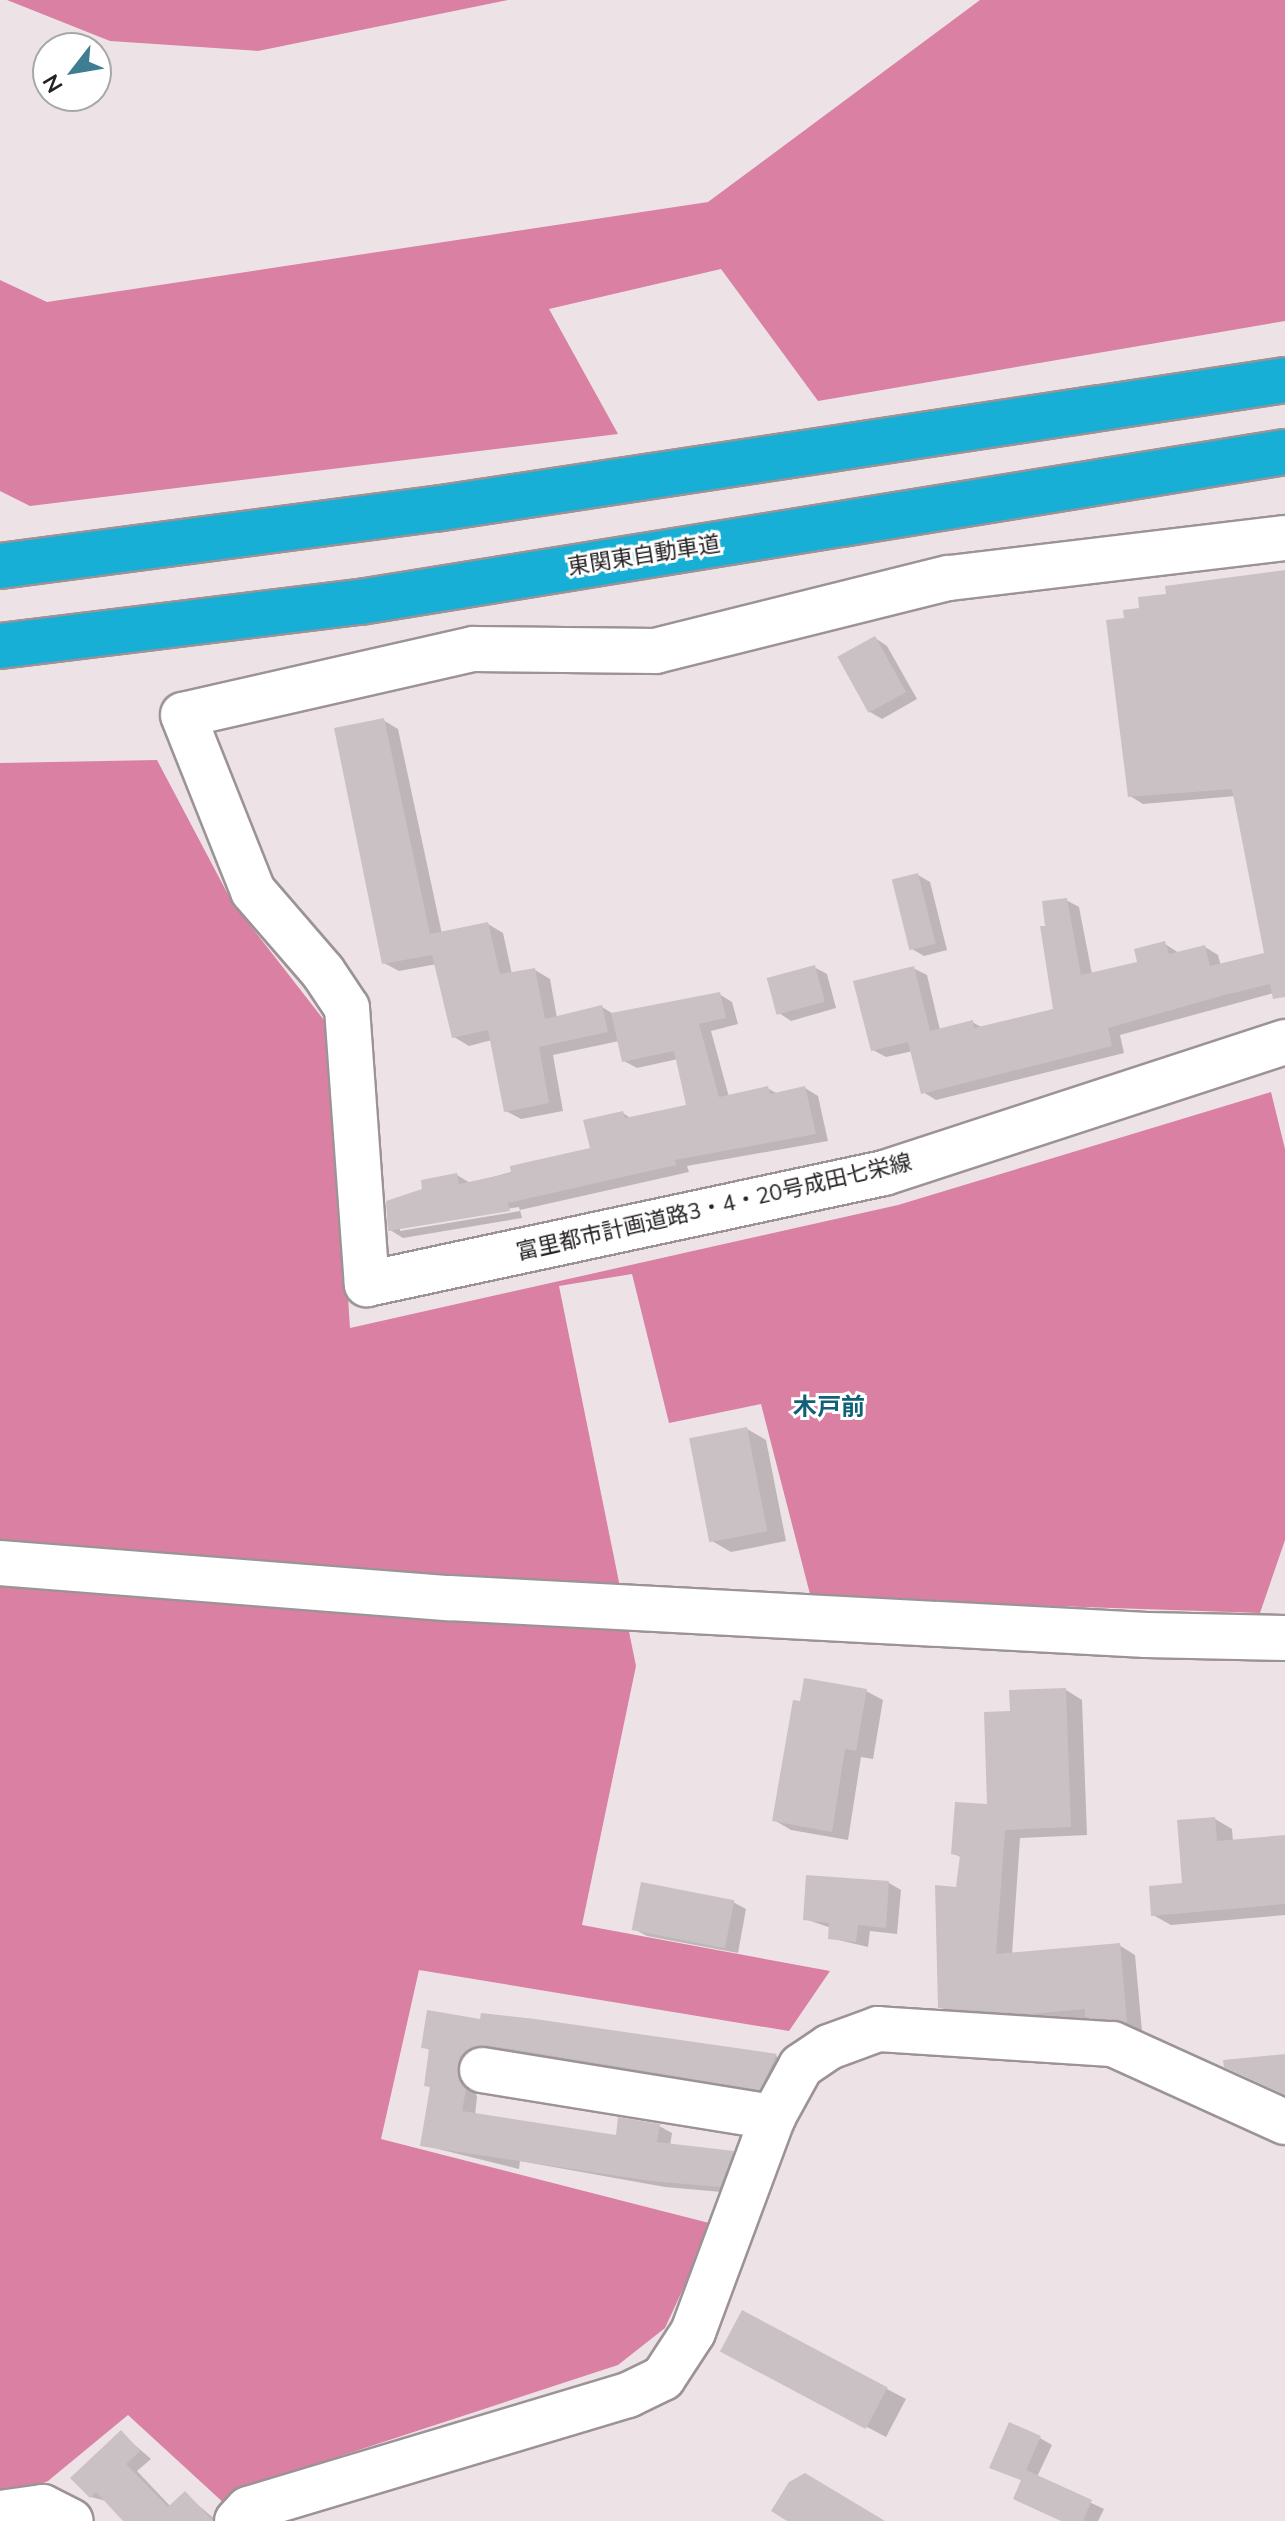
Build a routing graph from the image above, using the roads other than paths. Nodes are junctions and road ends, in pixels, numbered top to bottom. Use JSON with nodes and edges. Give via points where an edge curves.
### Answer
{"nodes":[{"id":1,"x":1285,"y":380,"type":"edge"},
{"id":2,"x":1285,"y":452,"type":"edge"},
{"id":3,"x":1285,"y":538,"type":"edge"},
{"id":4,"x":0,"y":566,"type":"edge"},
{"id":5,"x":0,"y":646,"type":"edge"},
{"id":6,"x":1285,"y":1042,"type":"edge"},
{"id":7,"x":0,"y":1563,"type":"edge"},
{"id":8,"x":1285,"y":1638,"type":"edge"},
{"id":9,"x":482,"y":2070,"type":"dead end"},
{"id":10,"x":773,"y":2117,"type":"junction"},
{"id":11,"x":1285,"y":2122,"type":"edge"},
{"id":12,"x":0,"y":2513,"type":"edge"},
{"id":13,"x":71,"y":2521,"type":"edge"},
{"id":14,"x":237,"y":2521,"type":"edge"}],
"edges":[{"from":1,"to":4,"type":"highway","via":[[450,507]]},
{"from":2,"to":5,"type":"highway","name":"東関東自動車道","via":[[360,602]]},
{"from":3,"to":6,"type":"street","name":"富里都市計画道路3・4・20号成田七栄線","via":[[948,578],[656,651],[473,649],[183,715],[253,891],[347,1008],[367,1284],[884,1173]]},
{"from":7,"to":8,"type":"street","via":[[449,1598]]},
{"from":9,"to":10,"type":"street"},
{"from":10,"to":11,"type":"street","via":[[801,2066],[829,2047],[878,2029],[1113,2044]]},
{"from":10,"to":14,"type":"street","via":[[693,2332],[663,2378],[628,2395],[248,2509]]},
{"from":12,"to":13,"type":"street","via":[[43,2507]]}]}
